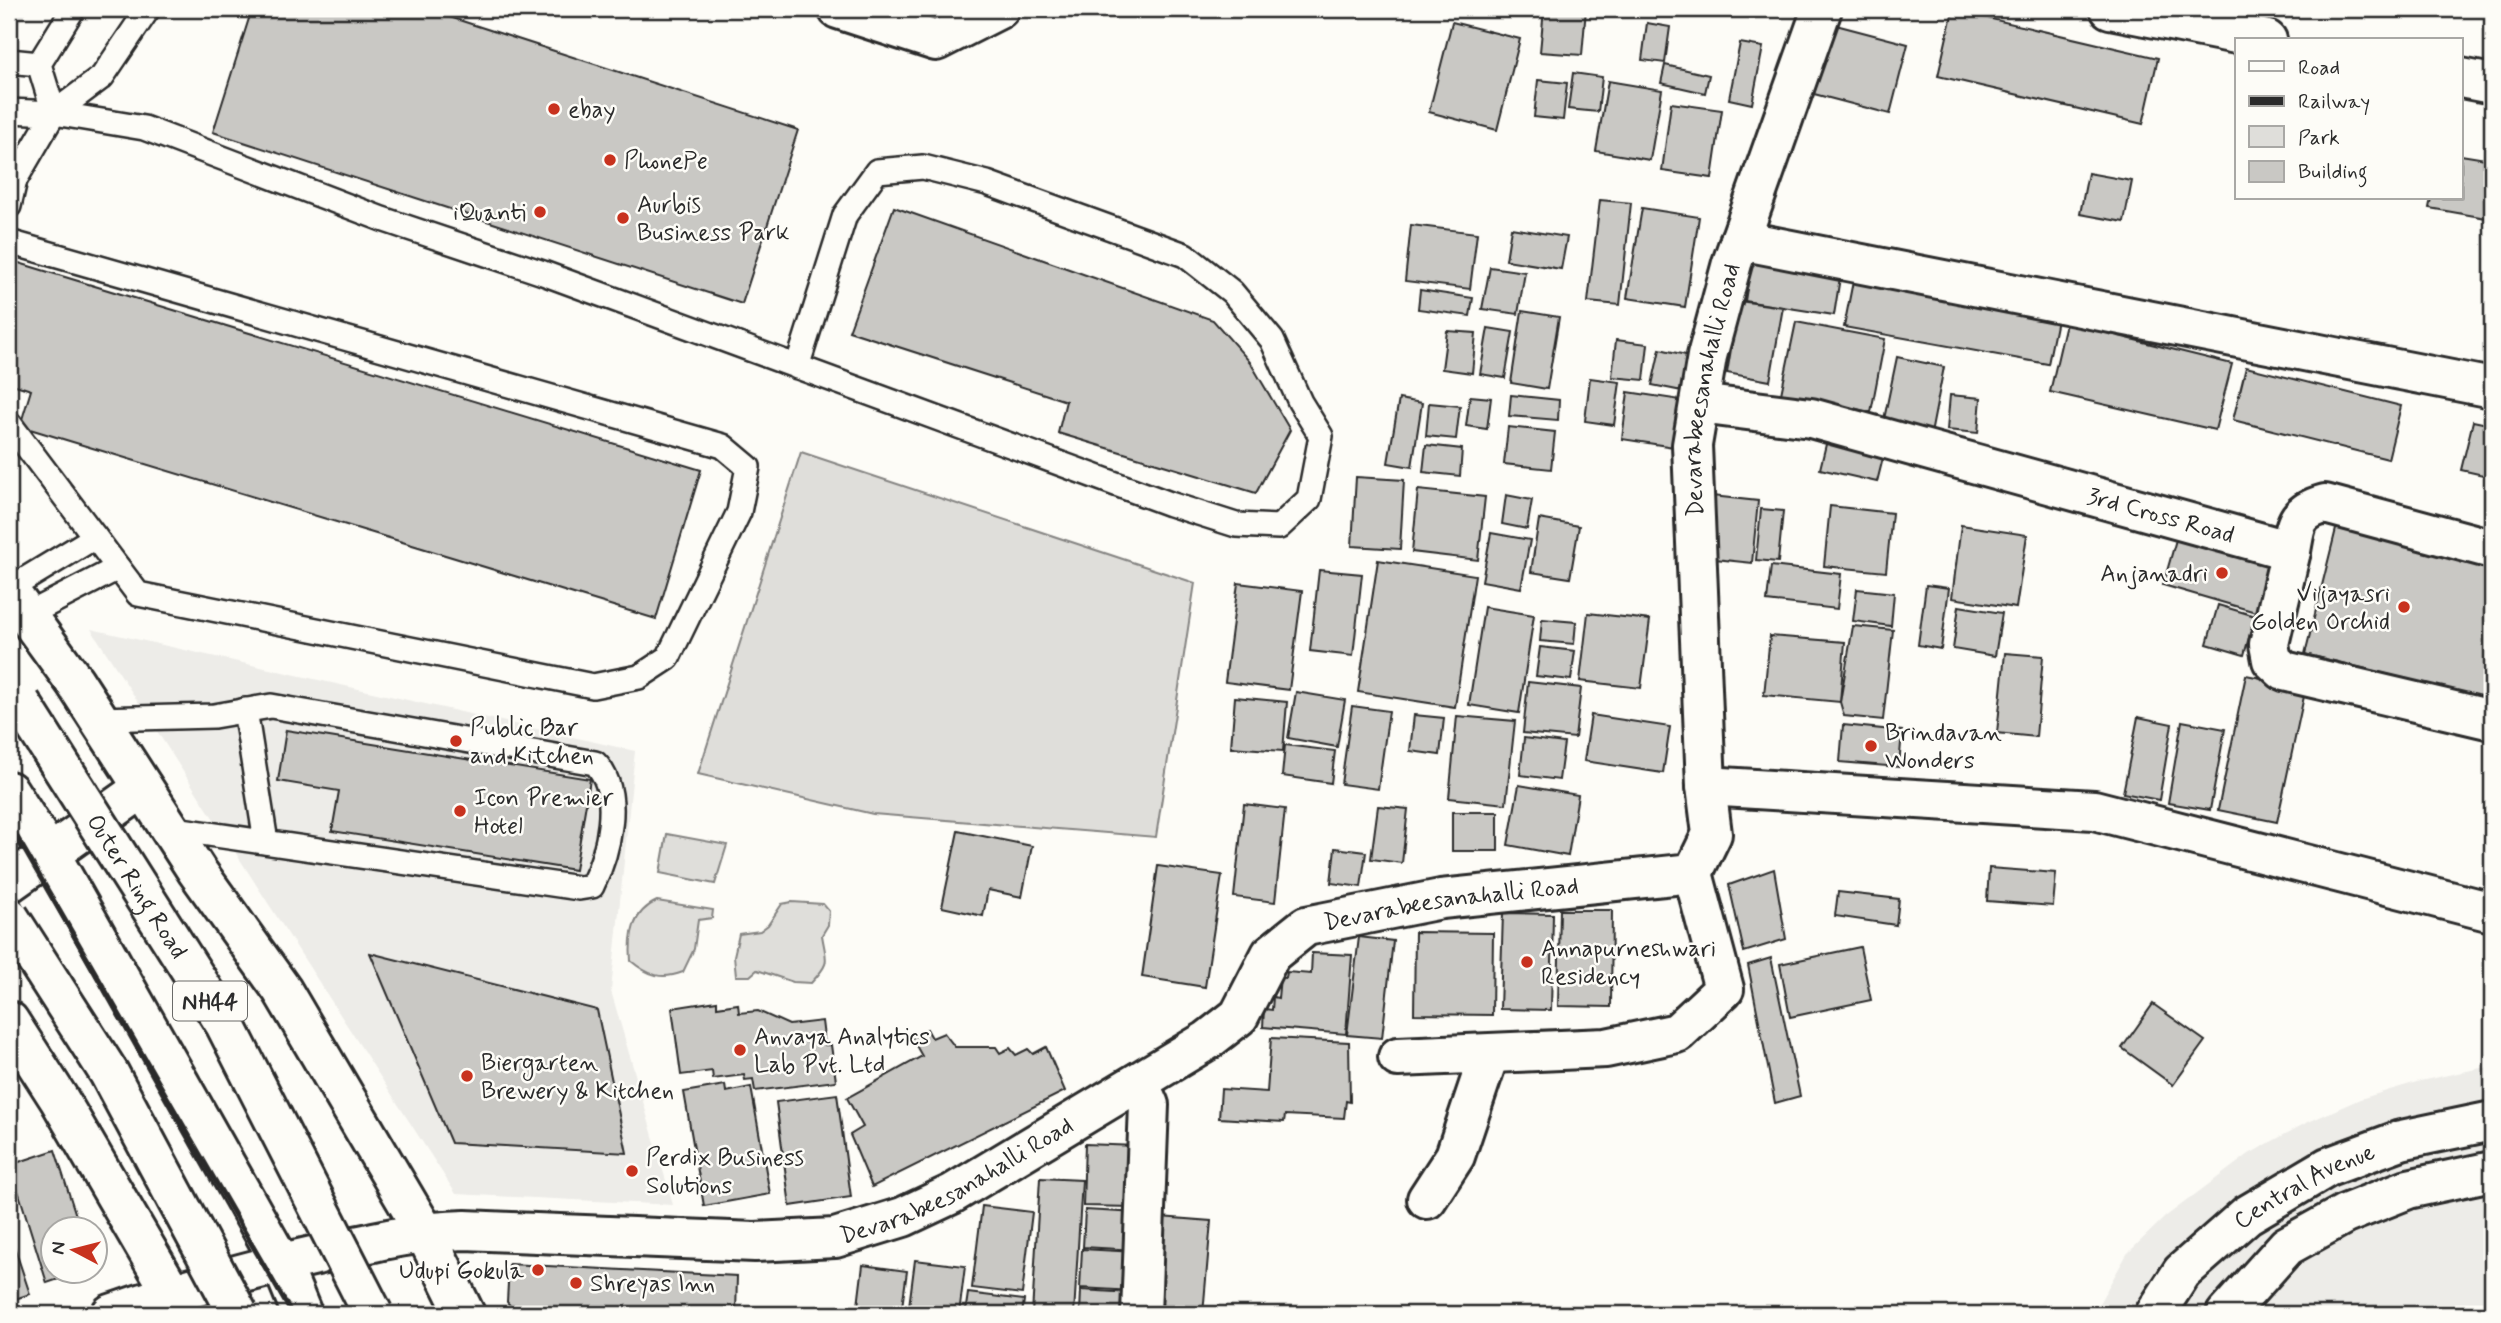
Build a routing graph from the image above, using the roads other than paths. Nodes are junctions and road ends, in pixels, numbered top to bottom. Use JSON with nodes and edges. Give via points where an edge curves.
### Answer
{"nodes":[{"id":1,"x":74,"y":9,"type":"edge"},
{"id":2,"x":148,"y":9,"type":"edge"},
{"id":3,"x":838,"y":9,"type":"edge"},
{"id":4,"x":999,"y":9,"type":"edge"},
{"id":5,"x":1822,"y":9,"type":"edge"},
{"id":6,"x":2110,"y":9,"type":"edge"},
{"id":7,"x":2257,"y":38,"type":"edge"},
{"id":8,"x":9,"y":61,"type":"edge"},
{"id":9,"x":39,"y":64,"type":"junction"},
{"id":10,"x":2462,"y":78,"type":"edge"},
{"id":11,"x":2492,"y":85,"type":"edge"},
{"id":12,"x":9,"y":111,"type":"edge"},
{"id":13,"x":54,"y":113,"type":"junction"},
{"id":14,"x":9,"y":206,"type":"edge"},
{"id":15,"x":1740,"y":240,"type":"junction"},
{"id":16,"x":9,"y":242,"type":"edge"},
{"id":17,"x":797,"y":367,"type":"junction"},
{"id":18,"x":2492,"y":388,"type":"edge"},
{"id":19,"x":1699,"y":404,"type":"junction"},
{"id":20,"x":9,"y":423,"type":"edge"},
{"id":21,"x":95,"y":537,"type":"junction"},
{"id":22,"x":2492,"y":549,"type":"edge"},
{"id":23,"x":2291,"y":551,"type":"junction"},
{"id":24,"x":118,"y":568,"type":"junction"},
{"id":25,"x":15,"y":598,"type":"edge"},
{"id":26,"x":15,"y":695,"type":"edge"},
{"id":27,"x":246,"y":710,"type":"junction"},
{"id":28,"x":98,"y":719,"type":"junction"},
{"id":29,"x":2492,"y":720,"type":"edge"},
{"id":30,"x":1706,"y":786,"type":"junction"},
{"id":31,"x":143,"y":788,"type":"junction"},
{"id":32,"x":9,"y":791,"type":"edge"},
{"id":33,"x":168,"y":828,"type":"junction"},
{"id":34,"x":266,"y":842,"type":"junction"},
{"id":35,"x":49,"y":854,"type":"junction"},
{"id":36,"x":1693,"y":873,"type":"junction"},
{"id":37,"x":9,"y":883,"type":"edge"},
{"id":38,"x":2492,"y":912,"type":"edge"},
{"id":39,"x":9,"y":917,"type":"edge"},
{"id":40,"x":9,"y":1021,"type":"edge"},
{"id":41,"x":1489,"y":1055,"type":"junction"},
{"id":42,"x":1398,"y":1057,"type":"dead end"},
{"id":43,"x":1139,"y":1082,"type":"junction"},
{"id":44,"x":2492,"y":1121,"type":"edge"},
{"id":45,"x":2492,"y":1171,"type":"edge"},
{"id":46,"x":1427,"y":1199,"type":"dead end"},
{"id":47,"x":424,"y":1231,"type":"junction"},
{"id":48,"x":281,"y":1263,"type":"junction"},
{"id":49,"x":176,"y":1303,"type":"edge"},
{"id":50,"x":111,"y":1314,"type":"edge"},
{"id":51,"x":238,"y":1314,"type":"edge"},
{"id":52,"x":302,"y":1314,"type":"edge"},
{"id":53,"x":373,"y":1314,"type":"edge"},
{"id":54,"x":465,"y":1314,"type":"edge"},
{"id":55,"x":1142,"y":1314,"type":"edge"},
{"id":56,"x":2155,"y":1314,"type":"edge"},
{"id":57,"x":2226,"y":1314,"type":"edge"}],
"edges":[{"from":1,"to":9,"type":"lane"},
{"from":2,"to":13,"type":"lane","via":[[102,77]]},
{"from":3,"to":4,"type":"main road","via":[[936,41]]},
{"from":5,"to":15,"type":"main road","name":"Devarabeesanahalli Road"},
{"from":6,"to":7,"type":"main road"},
{"from":8,"to":9,"type":"lane"},
{"from":9,"to":13,"type":"lane"},
{"from":10,"to":11,"type":"main road"},
{"from":12,"to":13,"type":"lane"},
{"from":13,"to":14,"type":"lane","via":[[15,180]]},
{"from":13,"to":17,"type":"lane","via":[[144,128],[382,219]]},
{"from":15,"to":18,"type":"main road"},
{"from":15,"to":19,"type":"main road","name":"Devarabeesanahalli Road","via":[[1707,356]]},
{"from":16,"to":24,"type":"lane","via":[[723,446],[748,467],[739,512],[668,658],[639,677],[593,686],[138,594]]},
{"from":17,"to":17,"type":"lane","via":[[1236,525],[1279,527],[1309,499],[1321,436],[1272,340],[1232,292],[1185,256],[987,183],[923,167],[877,171],[845,215]]},
{"from":19,"to":23,"type":"main road","name":"3rd Cross Road","via":[[1811,418]]},
{"from":19,"to":30,"type":"main road","name":"Devarabeesanahalli Road","via":[[1692,444]]},
{"from":20,"to":21,"type":"lane"},
{"from":21,"to":24,"type":"lane"},
{"from":21,"to":25,"type":"lane"},
{"from":22,"to":23,"type":"main road","via":[[2325,504],[2309,509],[2297,520]]},
{"from":23,"to":29,"type":"main road","via":[[2269,644],[2272,660],[2284,671]]},
{"from":24,"to":25,"type":"lane"},
{"from":25,"to":28,"type":"main road"},
{"from":26,"to":53,"type":"main road","name":"Outer Ring Road","number":"NH44","bridge":true,"via":[[225,1024]]},
{"from":27,"to":28,"type":"lane","via":[[214,716]]},
{"from":27,"to":34,"type":"lane"},
{"from":27,"to":34,"type":"lane","via":[[271,706],[595,764],[604,772],[609,790],[609,828],[600,869],[592,886],[579,888]]},
{"from":28,"to":31,"type":"main road"},
{"from":30,"to":36,"type":"main road","name":"Devarabeesanahalli Road","via":[[1712,834]]},
{"from":30,"to":38,"type":"main road","via":[[2094,810]]},
{"from":31,"to":33,"type":"main road"},
{"from":31,"to":35,"type":"main road"},
{"from":32,"to":35,"type":"main road"},
{"from":33,"to":34,"type":"lane"},
{"from":33,"to":47,"type":"main road","via":[[282,990]]},
{"from":35,"to":37,"type":"main road"},
{"from":35,"to":48,"type":"main road"},
{"from":36,"to":41,"type":"main road","via":[[1724,989],[1677,1033],[1606,1048]]},
{"from":36,"to":43,"type":"main road","name":"Devarabeesanahalli Road","via":[[1441,899],[1306,926],[1271,954],[1239,1016]]},
{"from":39,"to":51,"type":"main road","bridge":true,"via":[[109,1073]]},
{"from":40,"to":49,"type":"main road"},
{"from":41,"to":42,"type":"main road"},
{"from":41,"to":46,"type":"main road","via":[[1455,1156]]},
{"from":43,"to":47,"type":"main road","name":"Devarabeesanahalli Road","via":[[952,1195],[903,1217],[835,1238],[755,1242]]},
{"from":43,"to":55,"type":"main road","via":[[1149,1105]]},
{"from":44,"to":56,"type":"main road","name":"Central Avenue","via":[[2401,1140],[2328,1167],[2247,1215],[2182,1272]]},
{"from":45,"to":57,"type":"main road","name":"Central Avenue","via":[[2408,1189],[2345,1214],[2287,1246]]},
{"from":47,"to":48,"type":"main road","name":"Devarabeesanahalli Road"},
{"from":47,"to":54,"type":"main road"},
{"from":48,"to":49,"type":"main road","name":"Devarabeesanahalli Road"},
{"from":48,"to":52,"type":"main road"},
{"from":49,"to":50,"type":"main road","name":"Devarabeesanahalli Road"}]}
